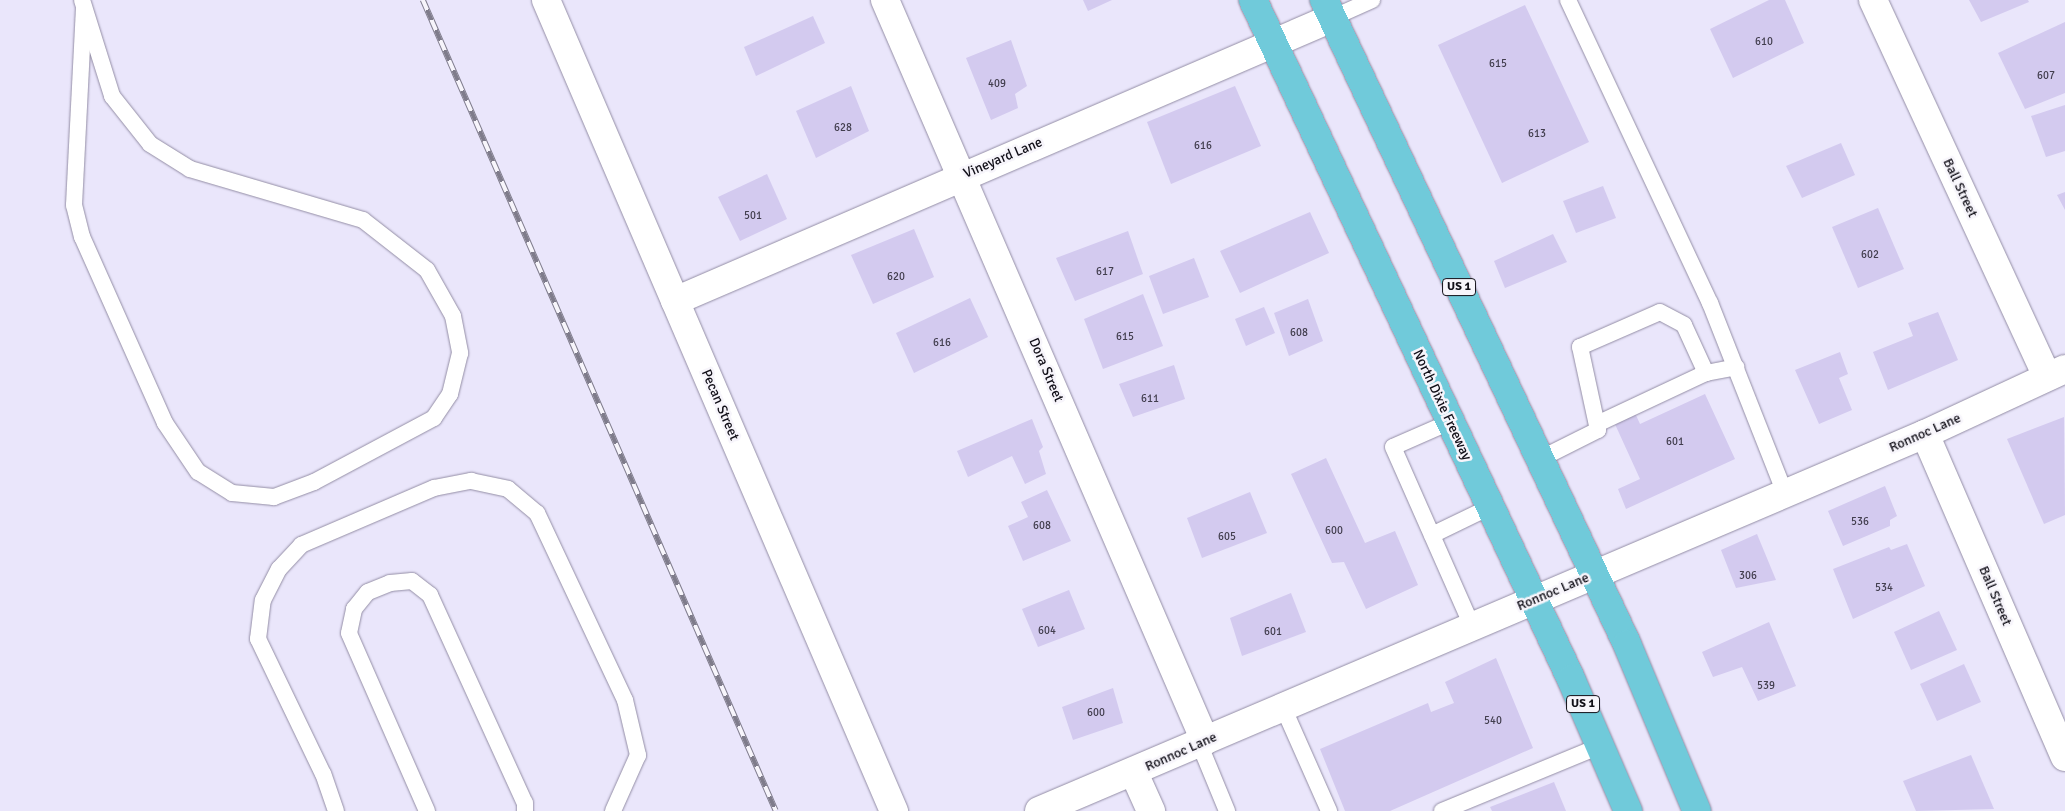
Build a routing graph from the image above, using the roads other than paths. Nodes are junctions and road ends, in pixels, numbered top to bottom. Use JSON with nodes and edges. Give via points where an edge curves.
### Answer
{"nodes":[{"id":1,"x":546,"y":0,"type":"edge"},
{"id":2,"x":885,"y":0,"type":"edge"},
{"id":3,"x":1252,"y":0,"type":"edge"},
{"id":4,"x":1372,"y":0,"type":"edge"},
{"id":5,"x":1568,"y":0,"type":"edge"},
{"id":6,"x":1873,"y":0,"type":"edge"},
{"id":7,"x":83,"y":4,"type":"edge"},
{"id":8,"x":1328,"y":9,"type":"edge"},
{"id":9,"x":1273,"y":44,"type":"junction"},
{"id":10,"x":963,"y":175,"type":"junction"},
{"id":11,"x":675,"y":301,"type":"junction"},
{"id":12,"x":1736,"y":367,"type":"junction"},
{"id":13,"x":1706,"y":373,"type":"junction"},
{"id":14,"x":2056,"y":373,"type":"edge"},
{"id":15,"x":1450,"y":422,"type":"junction"},
{"id":16,"x":1597,"y":424,"type":"junction"},
{"id":17,"x":1925,"y":434,"type":"junction"},
{"id":18,"x":1540,"y":459,"type":"junction"},
{"id":19,"x":1786,"y":493,"type":"junction"},
{"id":20,"x":1490,"y":507,"type":"junction"},
{"id":21,"x":1432,"y":535,"type":"junction"},
{"id":22,"x":1594,"y":574,"type":"junction"},
{"id":23,"x":1534,"y":600,"type":"junction"},
{"id":24,"x":1472,"y":626,"type":"junction"},
{"id":25,"x":1283,"y":707,"type":"junction"},
{"id":26,"x":1202,"y":742,"type":"junction"},
{"id":27,"x":1602,"y":745,"type":"junction"},
{"id":28,"x":2065,"y":757,"type":"edge"},
{"id":29,"x":1134,"y":773,"type":"junction"},
{"id":30,"x":336,"y":811,"type":"edge"},
{"id":31,"x":427,"y":811,"type":"edge"},
{"id":32,"x":525,"y":811,"type":"edge"},
{"id":33,"x":613,"y":811,"type":"edge"},
{"id":34,"x":894,"y":811,"type":"edge"},
{"id":35,"x":1039,"y":811,"type":"edge"},
{"id":36,"x":1151,"y":811,"type":"edge"},
{"id":37,"x":1227,"y":811,"type":"edge"},
{"id":38,"x":1329,"y":811,"type":"edge"},
{"id":39,"x":1442,"y":811,"type":"edge"},
{"id":40,"x":1628,"y":811,"type":"edge"},
{"id":41,"x":1696,"y":811,"type":"edge"}],
"edges":[{"from":1,"to":11,"type":"street","name":"Pecan Street"},
{"from":2,"to":10,"type":"street","name":"Dora Street"},
{"from":3,"to":9,"type":"main road","name":"North Dixie Freeway","number":"US 1"},
{"from":4,"to":8,"type":"lane"},
{"from":5,"to":12,"type":"lane","via":[[1710,303]]},
{"from":6,"to":14,"type":"street","name":"Ball Street"},
{"from":7,"to":7,"type":"lane","via":[[74,205],[80,229],[165,423],[198,472],[232,493],[274,497],[314,482],[434,418],[450,394],[460,353],[453,316],[427,270],[363,220],[190,169],[150,144],[112,96]]},
{"from":8,"to":9,"type":"street","name":"Vineyard Lane"},
{"from":8,"to":18,"type":"main road","number":"US 1"},
{"from":9,"to":10,"type":"street","name":"Vineyard Lane"},
{"from":9,"to":15,"type":"main road","name":"North Dixie Freeway","number":"US 1"},
{"from":10,"to":11,"type":"street","name":"Vineyard Lane"},
{"from":10,"to":26,"type":"street","name":"Dora Street"},
{"from":11,"to":34,"type":"street","name":"Pecan Street"},
{"from":12,"to":13,"type":"lane"},
{"from":12,"to":19,"type":"lane"},
{"from":13,"to":16,"type":"lane"},
{"from":13,"to":16,"type":"lane","via":[[1684,325],[1660,312],[1580,347]]},
{"from":14,"to":17,"type":"street","name":"Ronnoc Lane"},
{"from":15,"to":20,"type":"main road","name":"North Dixie Freeway","number":"US 1"},
{"from":15,"to":21,"type":"lane","via":[[1393,447]]},
{"from":16,"to":18,"type":"lane","via":[[1598,430]]},
{"from":17,"to":19,"type":"street","name":"Ronnoc Lane"},
{"from":17,"to":28,"type":"street","name":"Ball Street"},
{"from":18,"to":22,"type":"main road","number":"US 1"},
{"from":19,"to":22,"type":"street","name":"Ronnoc Lane"},
{"from":20,"to":21,"type":"lane"},
{"from":20,"to":23,"type":"main road","name":"North Dixie Freeway","number":"US 1"},
{"from":21,"to":24,"type":"lane"},
{"from":22,"to":23,"type":"street","name":"Ronnoc Lane"},
{"from":22,"to":41,"type":"main road","number":"US 1","via":[[1661,721]]},
{"from":23,"to":24,"type":"street","name":"Ronnoc Lane"},
{"from":23,"to":27,"type":"main road","name":"North Dixie Freeway","number":"US 1"},
{"from":24,"to":25,"type":"street","name":"Ronnoc Lane"},
{"from":25,"to":26,"type":"street","name":"Ronnoc Lane"},
{"from":25,"to":38,"type":"lane"},
{"from":26,"to":29,"type":"street","name":"Ronnoc Lane"},
{"from":26,"to":37,"type":"lane"},
{"from":27,"to":39,"type":"lane"},
{"from":27,"to":40,"type":"main road","name":"North Dixie Freeway","number":"US 1"},
{"from":29,"to":35,"type":"street","name":"Ronnoc Lane"},
{"from":29,"to":36,"type":"street"},
{"from":30,"to":33,"type":"lane","via":[[322,774],[258,639],[263,600],[280,569],[301,545],[434,488],[471,481],[508,489],[537,513],[626,700],[638,755]]},
{"from":31,"to":32,"type":"lane","via":[[349,633],[354,609],[368,592],[390,583],[412,581],[430,595],[525,803]]}]}
